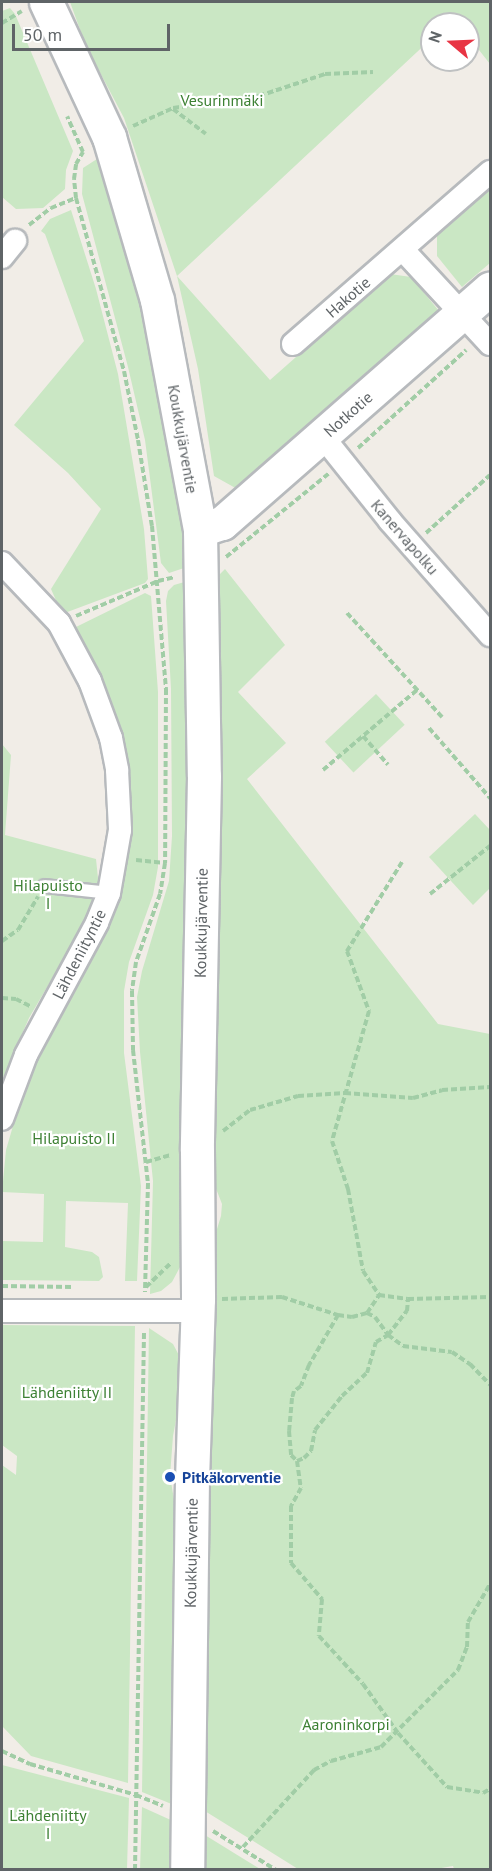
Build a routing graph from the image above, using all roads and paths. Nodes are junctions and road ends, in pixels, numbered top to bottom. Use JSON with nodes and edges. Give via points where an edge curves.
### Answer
{"nodes":[{"id":1,"x":20,"y":2,"type":"edge"},
{"id":2,"x":32,"y":11,"type":"edge"},
{"id":3,"x":2,"y":23,"type":"edge"},
{"id":4,"x":373,"y":72,"type":"dead end"},
{"id":5,"x":173,"y":108,"type":"junction"},
{"id":6,"x":64,"y":109,"type":"dead end"},
{"id":7,"x":206,"y":134,"type":"dead end"},
{"id":8,"x":109,"y":137,"type":"junction"},
{"id":9,"x":490,"y":172,"type":"edge"},
{"id":10,"x":76,"y":198,"type":"junction"},
{"id":11,"x":8,"y":249,"type":"edge"},
{"id":12,"x":403,"y":250,"type":"junction"},
{"id":13,"x":490,"y":288,"type":"edge"},
{"id":14,"x":463,"y":313,"type":"junction"},
{"id":15,"x":293,"y":344,"type":"dead end"},
{"id":16,"x":490,"y":344,"type":"edge"},
{"id":17,"x":323,"y":437,"type":"junction"},
{"id":18,"x":490,"y":476,"type":"edge"},
{"id":19,"x":200,"y":530,"type":"junction"},
{"id":20,"x":412,"y":546,"type":"junction"},
{"id":21,"x":2,"y":563,"type":"edge"},
{"id":22,"x":347,"y":613,"type":"dead end"},
{"id":23,"x":490,"y":635,"type":"edge"},
{"id":24,"x":417,"y":690,"type":"junction"},
{"id":25,"x":442,"y":717,"type":"dead end"},
{"id":26,"x":429,"y":728,"type":"dead end"},
{"id":27,"x":363,"y":736,"type":"junction"},
{"id":28,"x":388,"y":765,"type":"dead end"},
{"id":29,"x":323,"y":770,"type":"dead end"},
{"id":30,"x":490,"y":798,"type":"edge"},
{"id":31,"x":490,"y":846,"type":"edge"},
{"id":32,"x":116,"y":862,"type":"junction"},
{"id":33,"x":165,"y":862,"type":"junction"},
{"id":34,"x":402,"y":862,"type":"dead end"},
{"id":35,"x":45,"y":886,"type":"joint"},
{"id":36,"x":109,"y":893,"type":"junction"},
{"id":37,"x":430,"y":894,"type":"dead end"},
{"id":38,"x":2,"y":941,"type":"edge"},
{"id":39,"x":2,"y":998,"type":"edge"},
{"id":40,"x":47,"y":1015,"type":"junction"},
{"id":41,"x":490,"y":1087,"type":"edge"},
{"id":42,"x":345,"y":1093,"type":"junction"},
{"id":43,"x":2,"y":1119,"type":"edge"},
{"id":44,"x":197,"y":1150,"type":"junction"},
{"id":45,"x":379,"y":1295,"type":"junction"},
{"id":46,"x":490,"y":1297,"type":"edge"},
{"id":47,"x":408,"y":1299,"type":"junction"},
{"id":48,"x":198,"y":1305,"type":"junction"},
{"id":49,"x":2,"y":1311,"type":"edge"},
{"id":50,"x":144,"y":1311,"type":"junction"},
{"id":51,"x":367,"y":1313,"type":"junction"},
{"id":52,"x":338,"y":1316,"type":"junction"},
{"id":53,"x":388,"y":1335,"type":"junction"},
{"id":54,"x":490,"y":1385,"type":"edge"},
{"id":55,"x":297,"y":1461,"type":"junction"},
{"id":56,"x":490,"y":1584,"type":"edge"},
{"id":57,"x":398,"y":1733,"type":"junction"},
{"id":58,"x":2,"y":1751,"type":"edge"},
{"id":59,"x":490,"y":1790,"type":"edge"},
{"id":60,"x":136,"y":1795,"type":"junction"},
{"id":61,"x":187,"y":1816,"type":"junction"},
{"id":62,"x":243,"y":1847,"type":"junction"},
{"id":63,"x":135,"y":1869,"type":"edge"},
{"id":64,"x":187,"y":1869,"type":"edge"},
{"id":65,"x":276,"y":1869,"type":"edge"}],
"edges":[{"from":1,"to":2,"type":"path"},
{"from":2,"to":3,"type":"path"},
{"from":2,"to":8,"type":"street","name":"Koukkujärventie"},
{"from":4,"to":5,"type":"path","via":[[325,74],[259,96]]},
{"from":5,"to":7,"type":"path"},
{"from":5,"to":8,"type":"path"},
{"from":6,"to":10,"type":"path","via":[[82,152],[74,179]]},
{"from":8,"to":19,"type":"street","name":"Koukkujärventie","via":[[157,300]]},
{"from":9,"to":12,"type":"street","name":"Hakotie"},
{"from":10,"to":11,"type":"path","via":[[33,220]]},
{"from":10,"to":33,"type":"path","via":[[124,371],[152,526],[166,689]]},
{"from":12,"to":14,"type":"street"},
{"from":12,"to":15,"type":"street","name":"Hakotie"},
{"from":13,"to":14,"type":"street","name":"Notkotie"},
{"from":14,"to":16,"type":"street"},
{"from":14,"to":17,"type":"street","name":"Notkotie"},
{"from":17,"to":19,"type":"street","name":"Notkotie","via":[[222,523]]},
{"from":17,"to":20,"type":"street","name":"Kanervapolku"},
{"from":18,"to":20,"type":"path"},
{"from":19,"to":44,"type":"street","name":"Koukkujärventie","via":[[204,776]]},
{"from":20,"to":23,"type":"street","name":"Kanervapolku"},
{"from":21,"to":32,"type":"street","name":"Lähdeniityntie","via":[[59,623],[102,709],[117,770],[120,830]]},
{"from":22,"to":24,"type":"path"},
{"from":24,"to":25,"type":"path"},
{"from":24,"to":27,"type":"path"},
{"from":26,"to":30,"type":"path"},
{"from":27,"to":28,"type":"path"},
{"from":27,"to":29,"type":"path"},
{"from":31,"to":37,"type":"path"},
{"from":32,"to":33,"type":"path"},
{"from":32,"to":36,"type":"street","name":"Lähdeniityntie"},
{"from":33,"to":50,"type":"path","via":[[160,894],[136,962],[132,991],[133,1050],[148,1183]]},
{"from":34,"to":42,"type":"path","via":[[347,951],[369,1011]]},
{"from":35,"to":36,"type":"lane"},
{"from":35,"to":38,"type":"path","via":[[18,930]]},
{"from":36,"to":40,"type":"street","name":"Lähdeniityntie","via":[[83,954]]},
{"from":39,"to":40,"type":"path","via":[[16,999]]},
{"from":40,"to":43,"type":"street","name":"Lähdeniityntie","via":[[26,1055]]},
{"from":41,"to":42,"type":"path","via":[[442,1090],[413,1098]]},
{"from":42,"to":44,"type":"path","via":[[298,1096],[250,1110]]},
{"from":42,"to":45,"type":"path","via":[[332,1141],[348,1189],[363,1271]]},
{"from":44,"to":48,"type":"street","name":"Koukkujärventie"},
{"from":45,"to":47,"type":"path"},
{"from":45,"to":51,"type":"path"},
{"from":46,"to":47,"type":"path"},
{"from":47,"to":53,"type":"path","via":[[407,1311]]},
{"from":48,"to":50,"type":"street"},
{"from":48,"to":52,"type":"path","via":[[282,1297]]},
{"from":48,"to":61,"type":"street","name":"Koukkujärventie"},
{"from":49,"to":50,"type":"street"},
{"from":50,"to":60,"type":"path"},
{"from":51,"to":52,"type":"path"},
{"from":51,"to":53,"type":"path","via":[[375,1317]]},
{"from":52,"to":55,"type":"path","via":[[292,1398],[289,1431],[291,1455]]},
{"from":53,"to":54,"type":"path","via":[[410,1348],[452,1352]]},
{"from":53,"to":55,"type":"path","via":[[376,1342],[367,1373],[342,1396],[315,1430],[311,1451]]},
{"from":55,"to":57,"type":"path","via":[[301,1488],[291,1506],[291,1563],[322,1599],[319,1636],[363,1684]]},
{"from":56,"to":57,"type":"path","via":[[468,1622],[467,1647],[458,1670]]},
{"from":57,"to":59,"type":"path","via":[[447,1787],[483,1793]]},
{"from":57,"to":62,"type":"path","via":[[381,1747],[314,1770]]},
{"from":58,"to":60,"type":"path","via":[[30,1764]]},
{"from":60,"to":63,"type":"path"},
{"from":61,"to":62,"type":"path"},
{"from":61,"to":64,"type":"street","name":"Koukkujärventie"},
{"from":62,"to":65,"type":"path"}]}
